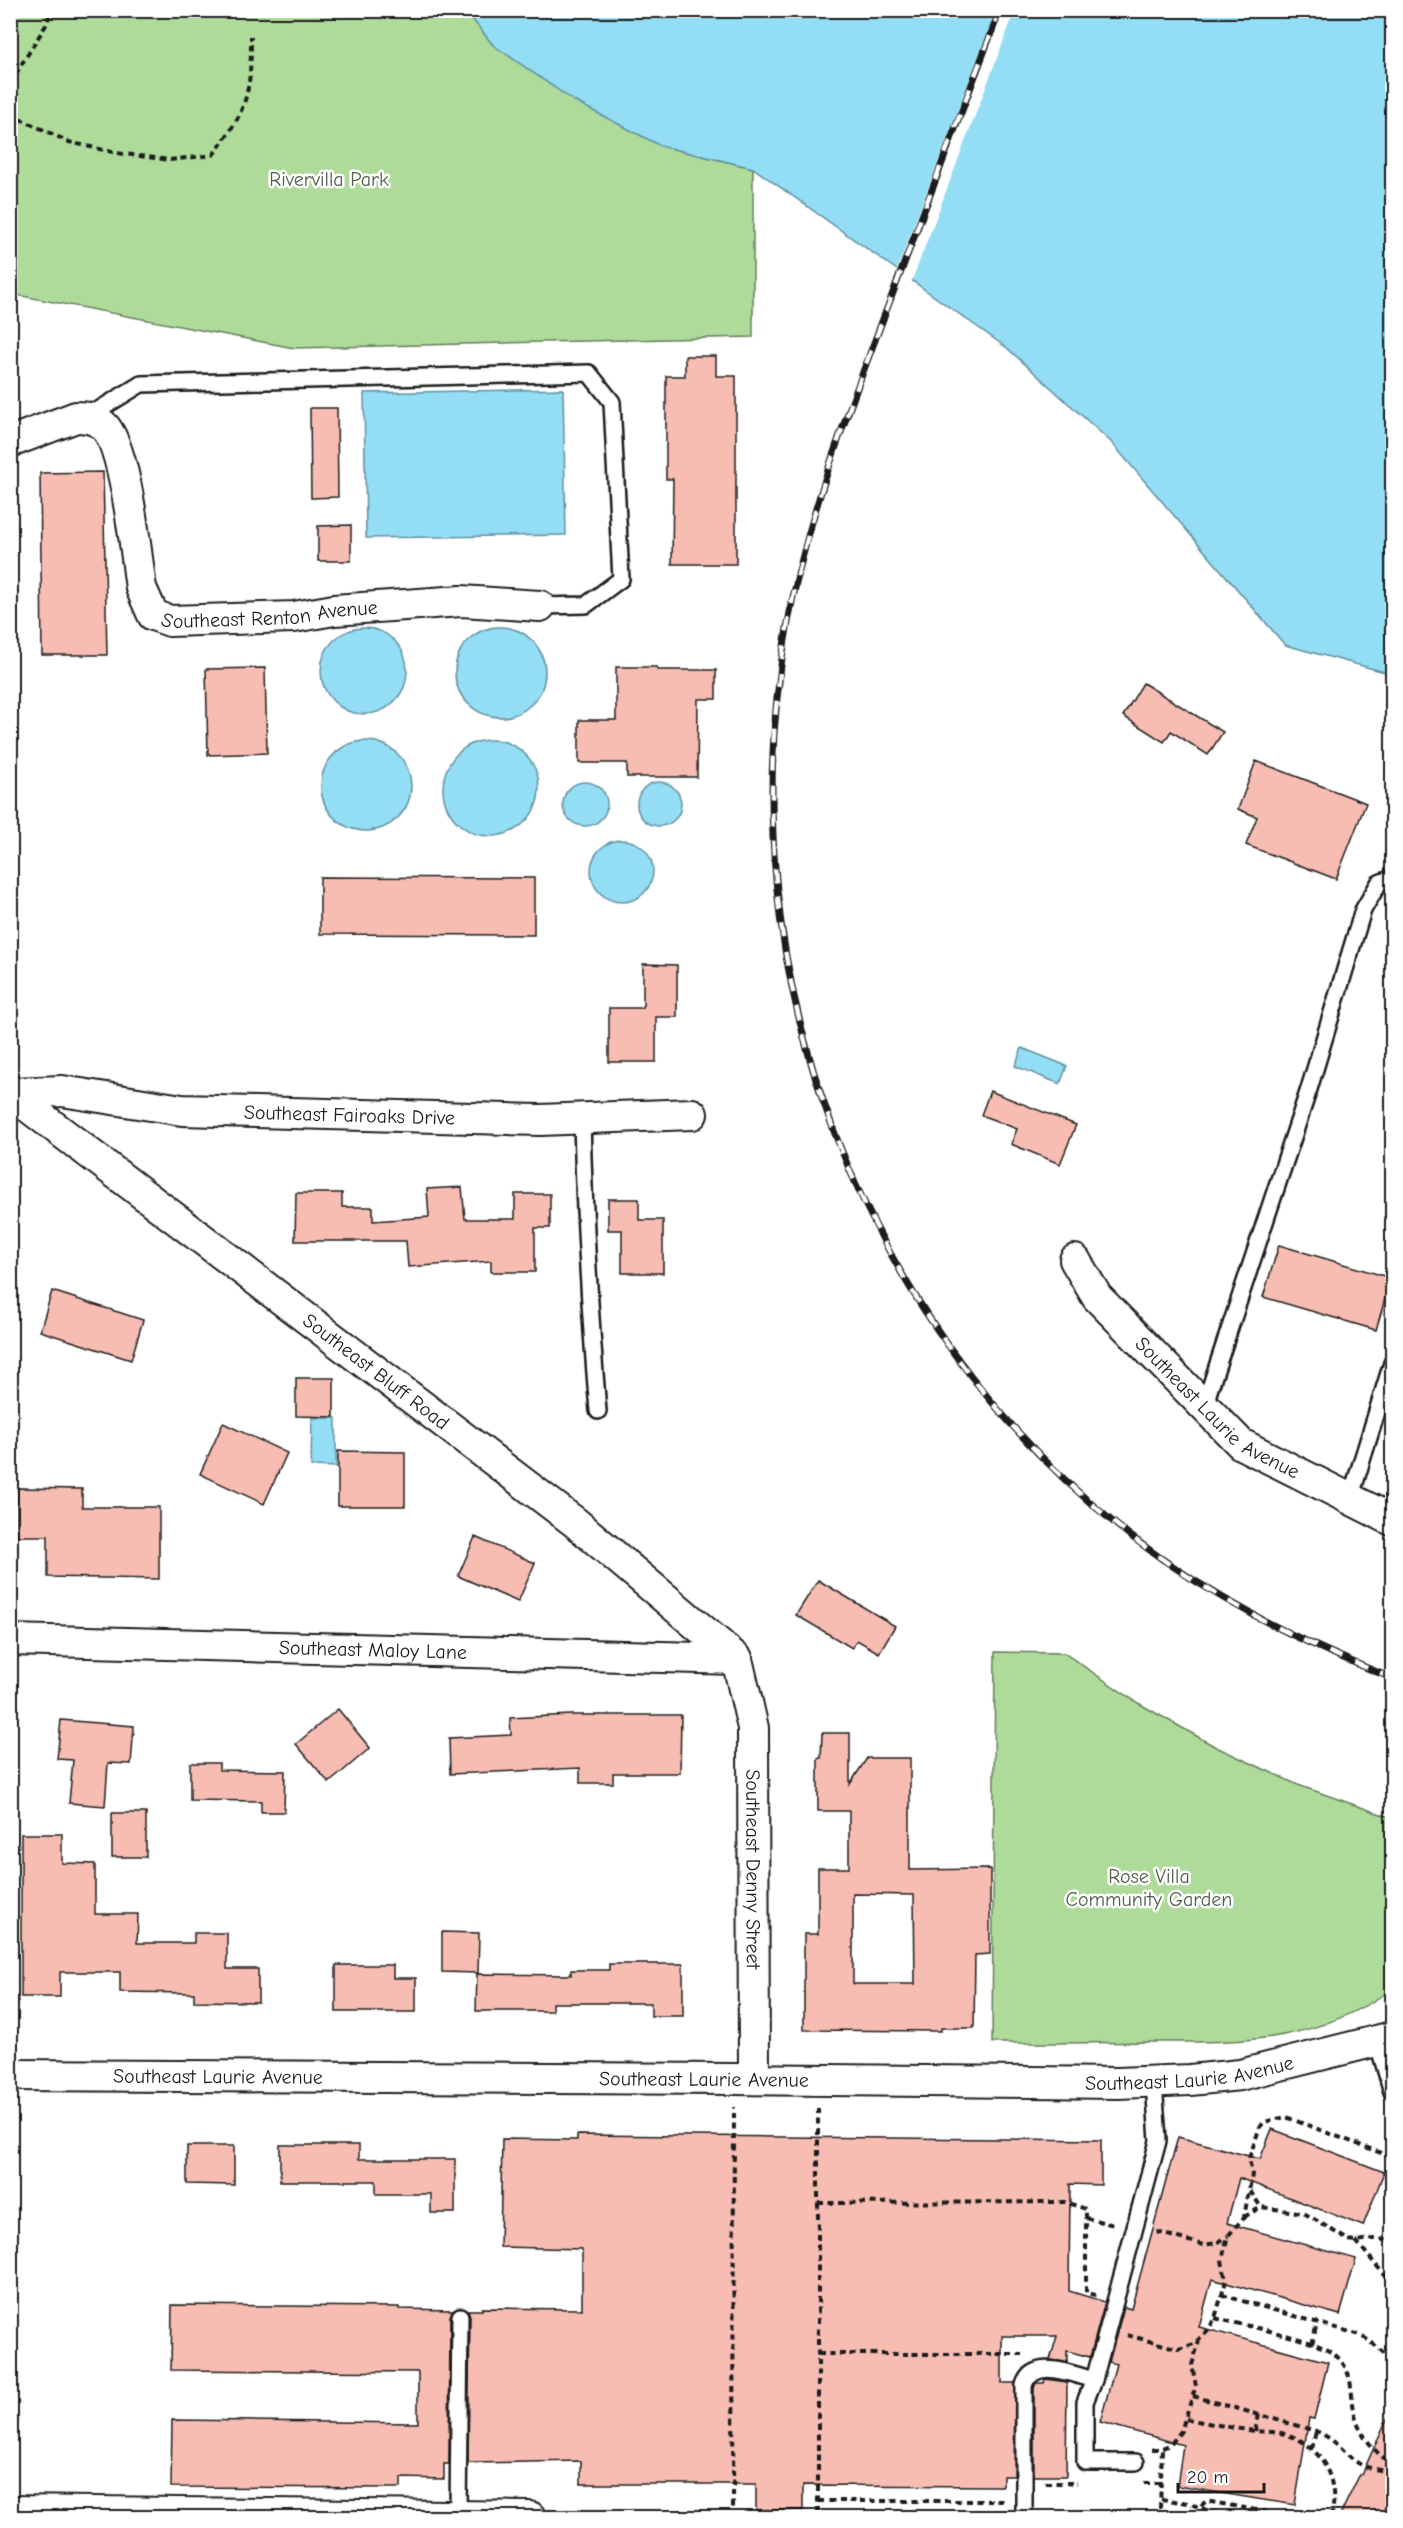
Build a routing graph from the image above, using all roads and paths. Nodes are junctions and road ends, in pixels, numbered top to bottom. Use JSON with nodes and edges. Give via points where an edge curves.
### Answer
{"nodes":[{"id":1,"x":51,"y":10,"type":"edge"},
{"id":2,"x":251,"y":36,"type":"dead end"},
{"id":3,"x":10,"y":83,"type":"edge"},
{"id":4,"x":10,"y":114,"type":"edge"},
{"id":5,"x":87,"y":417,"type":"junction"},
{"id":6,"x":10,"y":442,"type":"edge"},
{"id":7,"x":540,"y":606,"type":"joint"},
{"id":8,"x":1392,"y":878,"type":"edge"},
{"id":9,"x":11,"y":1093,"type":"edge"},
{"id":10,"x":692,"y":1114,"type":"dead end"},
{"id":11,"x":582,"y":1118,"type":"junction"},
{"id":12,"x":1075,"y":1260,"type":"dead end"},
{"id":13,"x":1392,"y":1363,"type":"edge"},
{"id":14,"x":1204,"y":1406,"type":"junction"},
{"id":15,"x":598,"y":1412,"type":"dead end"},
{"id":16,"x":1350,"y":1499,"type":"junction"},
{"id":17,"x":1392,"y":1520,"type":"edge"},
{"id":18,"x":10,"y":1640,"type":"edge"},
{"id":19,"x":737,"y":1659,"type":"junction"},
{"id":20,"x":1385,"y":2039,"type":"edge"},
{"id":21,"x":10,"y":2075,"type":"edge"},
{"id":22,"x":744,"y":2079,"type":"junction"},
{"id":23,"x":818,"y":2080,"type":"junction"},
{"id":24,"x":1154,"y":2082,"type":"junction"},
{"id":25,"x":1392,"y":2092,"type":"edge"},
{"id":26,"x":1392,"y":2153,"type":"edge"},
{"id":27,"x":1250,"y":2190,"type":"junction"},
{"id":28,"x":818,"y":2203,"type":"junction"},
{"id":29,"x":1261,"y":2207,"type":"junction"},
{"id":30,"x":1244,"y":2217,"type":"junction"},
{"id":31,"x":1086,"y":2218,"type":"junction"},
{"id":32,"x":1135,"y":2228,"type":"junction"},
{"id":33,"x":1228,"y":2236,"type":"junction"},
{"id":34,"x":1356,"y":2241,"type":"junction"},
{"id":35,"x":1392,"y":2243,"type":"edge"},
{"id":36,"x":1392,"y":2288,"type":"edge"},
{"id":37,"x":1222,"y":2295,"type":"junction"},
{"id":38,"x":1115,"y":2301,"type":"junction"},
{"id":39,"x":460,"y":2316,"type":"dead end"},
{"id":40,"x":1215,"y":2318,"type":"junction"},
{"id":41,"x":1317,"y":2323,"type":"junction"},
{"id":42,"x":1108,"y":2330,"type":"junction"},
{"id":43,"x":1200,"y":2340,"type":"junction"},
{"id":44,"x":1312,"y":2344,"type":"junction"},
{"id":45,"x":818,"y":2354,"type":"junction"},
{"id":46,"x":1026,"y":2354,"type":"dead end"},
{"id":47,"x":1392,"y":2361,"type":"edge"},
{"id":48,"x":1094,"y":2380,"type":"junction"},
{"id":49,"x":1193,"y":2396,"type":"junction"},
{"id":50,"x":1260,"y":2414,"type":"junction"},
{"id":51,"x":1186,"y":2419,"type":"junction"},
{"id":52,"x":1255,"y":2431,"type":"junction"},
{"id":53,"x":1316,"y":2431,"type":"junction"},
{"id":54,"x":1312,"y":2449,"type":"junction"},
{"id":55,"x":1136,"y":2462,"type":"dead end"},
{"id":56,"x":1392,"y":2464,"type":"edge"},
{"id":57,"x":1392,"y":2471,"type":"edge"},
{"id":58,"x":1161,"y":2499,"type":"junction"},
{"id":59,"x":818,"y":2501,"type":"junction"},
{"id":60,"x":1014,"y":2501,"type":"dead end"},
{"id":61,"x":1201,"y":2506,"type":"junction"},
{"id":62,"x":1160,"y":2508,"type":"dead end"},
{"id":63,"x":10,"y":2511,"type":"edge"},
{"id":64,"x":1267,"y":2512,"type":"dead end"},
{"id":65,"x":458,"y":2516,"type":"edge"},
{"id":66,"x":531,"y":2517,"type":"edge"},
{"id":67,"x":733,"y":2517,"type":"edge"},
{"id":68,"x":818,"y":2517,"type":"edge"},
{"id":69,"x":1024,"y":2517,"type":"edge"},
{"id":70,"x":1228,"y":2517,"type":"edge"},
{"id":71,"x":1331,"y":2517,"type":"edge"}],
"edges":[{"from":1,"to":3,"type":"path"},
{"from":2,"to":4,"type":"path","via":[[251,76],[245,103],[236,125],[213,155],[170,160],[117,153],[69,142]]},
{"from":5,"to":6,"type":"street","via":[[64,420]]},
{"from":5,"to":7,"type":"street","name":"Southeast Renton Avenue","via":[[103,425],[112,437],[121,465],[141,588],[153,615],[170,621],[198,622],[462,601]]},
{"from":5,"to":7,"type":"lane","via":[[141,384],[589,373],[612,402],[621,579],[586,605]]},
{"from":8,"to":14,"type":"lane","via":[[1380,883],[1363,910],[1309,1089]]},
{"from":9,"to":11,"type":"street","name":"Southeast Fairoaks Drive","via":[[62,1091],[182,1110]]},
{"from":9,"to":19,"type":"street","name":"Southeast Bluff Road","via":[[576,1523]]},
{"from":10,"to":11,"type":"street","name":"Southeast Fairoaks Drive"},
{"from":11,"to":15,"type":"lane","via":[[588,1285]]},
{"from":12,"to":14,"type":"street","name":"Southeast Laurie Avenue","via":[[1097,1297]]},
{"from":13,"to":16,"type":"lane"},
{"from":14,"to":16,"type":"street","name":"Southeast Laurie Avenue","via":[[1241,1444]]},
{"from":16,"to":17,"type":"street","name":"Southeast Laurie Avenue"},
{"from":18,"to":19,"type":"street","name":"Southeast Maloy Lane"},
{"from":19,"to":22,"type":"street","name":"Southeast Denny Street","via":[[753,1728]]},
{"from":20,"to":24,"type":"street","name":"Southeast Laurie Avenue","via":[[1240,2075]]},
{"from":20,"to":25,"type":"lane"},
{"from":21,"to":22,"type":"street","name":"Southeast Laurie Avenue"},
{"from":22,"to":23,"type":"street","name":"Southeast Laurie Avenue"},
{"from":22,"to":67,"type":"path"},
{"from":23,"to":24,"type":"street","name":"Southeast Laurie Avenue"},
{"from":23,"to":28,"type":"path"},
{"from":24,"to":32,"type":"lane","via":[[1158,2141]]},
{"from":26,"to":27,"type":"path","via":[[1381,2153],[1286,2117],[1268,2121],[1260,2127],[1249,2158]]},
{"from":27,"to":29,"type":"path"},
{"from":27,"to":30,"type":"path"},
{"from":28,"to":31,"type":"path","via":[[1065,2202],[1086,2209]]},
{"from":28,"to":45,"type":"path"},
{"from":29,"to":30,"type":"path"},
{"from":29,"to":34,"type":"path","via":[[1304,2213]]},
{"from":30,"to":33,"type":"path"},
{"from":31,"to":32,"type":"path"},
{"from":31,"to":38,"type":"path","via":[[1086,2293]]},
{"from":32,"to":33,"type":"path","via":[[1203,2245]]},
{"from":32,"to":38,"type":"lane"},
{"from":33,"to":37,"type":"path","via":[[1222,2260],[1226,2281]]},
{"from":34,"to":35,"type":"path","via":[[1378,2238]]},
{"from":34,"to":36,"type":"path"},
{"from":37,"to":40,"type":"path"},
{"from":37,"to":41,"type":"path"},
{"from":38,"to":42,"type":"lane"},
{"from":39,"to":65,"type":"lane"},
{"from":40,"to":43,"type":"path"},
{"from":40,"to":44,"type":"path"},
{"from":41,"to":44,"type":"path"},
{"from":41,"to":47,"type":"path","via":[[1358,2334]]},
{"from":42,"to":43,"type":"path","via":[[1179,2349]]},
{"from":42,"to":48,"type":"lane"},
{"from":43,"to":49,"type":"path","via":[[1192,2365],[1196,2386]]},
{"from":44,"to":56,"type":"path","via":[[1335,2354],[1343,2363],[1362,2431],[1372,2447]]},
{"from":45,"to":46,"type":"path"},
{"from":45,"to":59,"type":"path"},
{"from":48,"to":55,"type":"lane","via":[[1085,2402],[1085,2462]]},
{"from":48,"to":69,"type":"lane","via":[[1044,2369],[1026,2378]]},
{"from":49,"to":50,"type":"path"},
{"from":49,"to":51,"type":"path"},
{"from":50,"to":52,"type":"path"},
{"from":50,"to":53,"type":"path"},
{"from":51,"to":52,"type":"path"},
{"from":51,"to":58,"type":"path","via":[[1175,2439],[1162,2448]]},
{"from":52,"to":54,"type":"path","via":[[1290,2435]]},
{"from":53,"to":54,"type":"path"},
{"from":53,"to":57,"type":"path","via":[[1360,2465]]},
{"from":54,"to":71,"type":"path","via":[[1324,2462],[1333,2484]]},
{"from":58,"to":61,"type":"path"},
{"from":58,"to":62,"type":"path"},
{"from":59,"to":60,"type":"path"},
{"from":59,"to":68,"type":"path"},
{"from":61,"to":64,"type":"path","via":[[1206,2501]]},
{"from":61,"to":70,"type":"path"},
{"from":63,"to":65,"type":"street"},
{"from":65,"to":66,"type":"street"}]}
